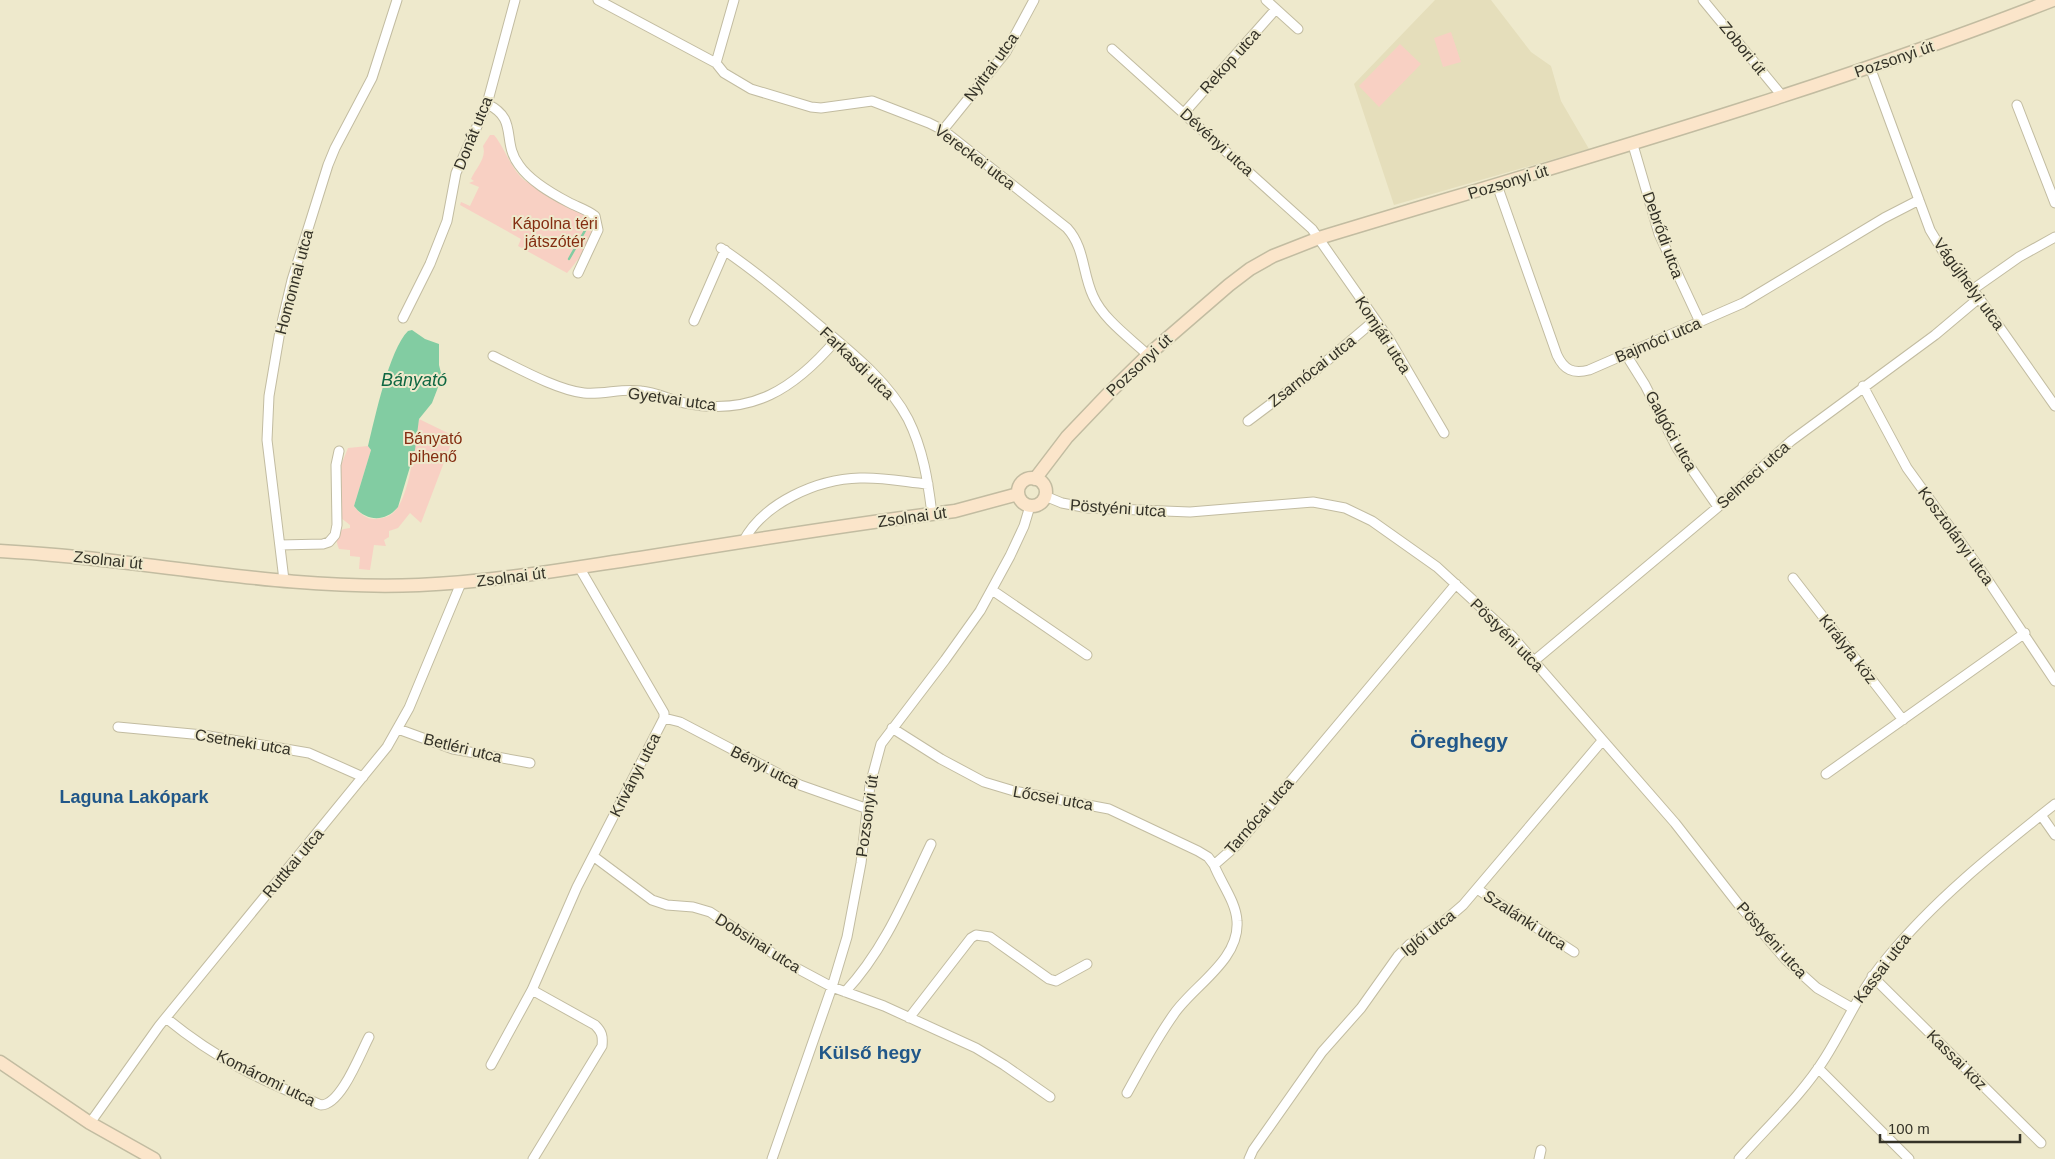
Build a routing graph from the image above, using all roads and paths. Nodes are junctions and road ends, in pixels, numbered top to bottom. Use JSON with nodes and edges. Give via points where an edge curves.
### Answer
{"nodes":[{"id":1,"x":397,"y":0,"type":"edge"},
{"id":2,"x":515,"y":0,"type":"edge"},
{"id":3,"x":598,"y":0,"type":"edge"},
{"id":4,"x":734,"y":0,"type":"edge"},
{"id":5,"x":1034,"y":0,"type":"edge"},
{"id":6,"x":1266,"y":0,"type":"edge"},
{"id":7,"x":1703,"y":0,"type":"edge"},
{"id":8,"x":2053,"y":0,"type":"edge"},
{"id":9,"x":1276,"y":9,"type":"junction"},
{"id":10,"x":1298,"y":29,"type":"dead end"},
{"id":11,"x":1112,"y":48,"type":"dead end"},
{"id":12,"x":716,"y":63,"type":"junction"},
{"id":13,"x":1870,"y":67,"type":"junction"},
{"id":14,"x":1783,"y":97,"type":"junction"},
{"id":15,"x":487,"y":104,"type":"junction"},
{"id":16,"x":2016,"y":105,"type":"dead end"},
{"id":17,"x":1184,"y":114,"type":"junction"},
{"id":18,"x":943,"y":130,"type":"junction"},
{"id":19,"x":1632,"y":145,"type":"junction"},
{"id":20,"x":1496,"y":186,"type":"junction"},
{"id":21,"x":1919,"y":200,"type":"junction"},
{"id":22,"x":2055,"y":203,"type":"edge"},
{"id":23,"x":2055,"y":237,"type":"edge"},
{"id":24,"x":1319,"y":238,"type":"junction"},
{"id":25,"x":578,"y":273,"type":"dead end"},
{"id":26,"x":1972,"y":290,"type":"junction"},
{"id":27,"x":1979,"y":298,"type":"junction"},
{"id":28,"x":403,"y":318,"type":"dead end"},
{"id":29,"x":1375,"y":320,"type":"junction"},
{"id":30,"x":694,"y":321,"type":"dead end"},
{"id":31,"x":1700,"y":322,"type":"junction"},
{"id":32,"x":836,"y":340,"type":"junction"},
{"id":33,"x":1626,"y":353,"type":"junction"},
{"id":34,"x":1148,"y":355,"type":"junction"},
{"id":35,"x":493,"y":356,"type":"dead end"},
{"id":36,"x":1863,"y":386,"type":"junction"},
{"id":37,"x":2055,"y":406,"type":"edge"},
{"id":38,"x":1248,"y":421,"type":"dead end"},
{"id":39,"x":1444,"y":433,"type":"dead end"},
{"id":40,"x":339,"y":451,"type":"dead end"},
{"id":41,"x":1035,"y":479,"type":"junction"},
{"id":42,"x":928,"y":484,"type":"junction"},
{"id":43,"x":1018,"y":494,"type":"junction"},
{"id":44,"x":1045,"y":496,"type":"junction"},
{"id":45,"x":1030,"y":506,"type":"junction"},
{"id":46,"x":1718,"y":508,"type":"junction"},
{"id":47,"x":932,"y":514,"type":"junction"},
{"id":48,"x":743,"y":542,"type":"junction"},
{"id":49,"x":280,"y":545,"type":"junction"},
{"id":50,"x":0,"y":551,"type":"edge"},
{"id":51,"x":579,"y":567,"type":"junction"},
{"id":52,"x":1793,"y":578,"type":"dead end"},
{"id":53,"x":284,"y":580,"type":"junction"},
{"id":54,"x":461,"y":583,"type":"junction"},
{"id":55,"x":1456,"y":584,"type":"junction"},
{"id":56,"x":992,"y":590,"type":"junction"},
{"id":57,"x":2024,"y":634,"type":"junction"},
{"id":58,"x":1087,"y":655,"type":"dead end"},
{"id":59,"x":1534,"y":661,"type":"junction"},
{"id":60,"x":2055,"y":681,"type":"edge"},
{"id":61,"x":664,"y":718,"type":"junction"},
{"id":62,"x":1903,"y":720,"type":"junction"},
{"id":63,"x":118,"y":727,"type":"dead end"},
{"id":64,"x":892,"y":728,"type":"junction"},
{"id":65,"x":398,"y":729,"type":"junction"},
{"id":66,"x":1602,"y":741,"type":"junction"},
{"id":67,"x":530,"y":763,"type":"dead end"},
{"id":68,"x":1826,"y":774,"type":"dead end"},
{"id":69,"x":363,"y":778,"type":"junction"},
{"id":70,"x":2055,"y":804,"type":"edge"},
{"id":71,"x":868,"y":809,"type":"junction"},
{"id":72,"x":2041,"y":815,"type":"junction"},
{"id":73,"x":2055,"y":835,"type":"edge"},
{"id":74,"x":931,"y":844,"type":"dead end"},
{"id":75,"x":593,"y":856,"type":"junction"},
{"id":76,"x":1214,"y":864,"type":"junction"},
{"id":77,"x":1477,"y":889,"type":"junction"},
{"id":78,"x":1574,"y":952,"type":"dead end"},
{"id":79,"x":1086,"y":964,"type":"dead end"},
{"id":80,"x":1872,"y":976,"type":"junction"},
{"id":81,"x":832,"y":987,"type":"junction"},
{"id":82,"x":532,"y":990,"type":"junction"},
{"id":83,"x":845,"y":992,"type":"junction"},
{"id":84,"x":1852,"y":1008,"type":"junction"},
{"id":85,"x":166,"y":1018,"type":"junction"},
{"id":86,"x":909,"y":1018,"type":"junction"},
{"id":87,"x":369,"y":1038,"type":"dead end"},
{"id":88,"x":0,"y":1062,"type":"edge"},
{"id":89,"x":491,"y":1065,"type":"dead end"},
{"id":90,"x":1818,"y":1068,"type":"junction"},
{"id":91,"x":1126,"y":1093,"type":"dead end"},
{"id":92,"x":1050,"y":1097,"type":"dead end"},
{"id":93,"x":90,"y":1123,"type":"junction"},
{"id":94,"x":2041,"y":1143,"type":"dead end"},
{"id":95,"x":154,"y":1159,"type":"edge"},
{"id":96,"x":533,"y":1159,"type":"edge"},
{"id":97,"x":773,"y":1159,"type":"edge"},
{"id":98,"x":1250,"y":1159,"type":"edge"},
{"id":99,"x":1739,"y":1159,"type":"edge"},
{"id":100,"x":1909,"y":1159,"type":"edge"}],
"edges":[{"from":1,"to":49,"type":"street","name":"Homonnai utca","via":[[372,78],[328,165],[292,280],[280,331],[269,396],[267,440]]},
{"from":2,"to":15,"type":"street","name":"Donát utca"},
{"from":3,"to":12,"type":"street","name":"Vereckei utca"},
{"from":4,"to":12,"type":"street"},
{"from":5,"to":18,"type":"street","name":"Nyitrai utca","via":[[1001,58]]},
{"from":6,"to":9,"type":"street"},
{"from":7,"to":14,"type":"street","name":"Zobori út"},
{"from":8,"to":13,"type":"street","name":"Pozsonyi út"},
{"from":9,"to":10,"type":"street"},
{"from":9,"to":17,"type":"street","name":"Rekop utca"},
{"from":11,"to":17,"type":"street","name":"Dévényi utca"},
{"from":12,"to":18,"type":"street","name":"Vereckei utca","via":[[738,83],[760,93],[821,108],[872,101]]},
{"from":13,"to":14,"type":"street","name":"Pozsonyi út"},
{"from":13,"to":21,"type":"street","name":"Vágújhelyi utca"},
{"from":14,"to":19,"type":"street","name":"Pozsonyi út"},
{"from":15,"to":25,"type":"street","via":[[506,119],[511,151],[519,166],[551,192],[595,216],[598,230]]},
{"from":15,"to":28,"type":"street","name":"Donát utca","via":[[456,173],[440,242]]},
{"from":16,"to":22,"type":"street"},
{"from":17,"to":24,"type":"street","name":"Dévényi utca","via":[[1305,221]]},
{"from":18,"to":34,"type":"street","name":"Vereckei utca","via":[[1067,228],[1079,244],[1094,298],[1116,326]]},
{"from":19,"to":20,"type":"street","name":"Pozsonyi út"},
{"from":19,"to":31,"type":"street","name":"Debrődi utca","via":[[1659,234]]},
{"from":20,"to":24,"type":"street","name":"Pozsonyi út"},
{"from":20,"to":33,"type":"street","name":"Bajmóci utca","via":[[1565,369],[1580,372]]},
{"from":21,"to":26,"type":"street","name":"Vágújhelyi utca","via":[[1938,244]]},
{"from":21,"to":31,"type":"street","name":"Bajmóci utca","via":[[1755,296]]},
{"from":23,"to":26,"type":"street","via":[[2019,257]]},
{"from":24,"to":29,"type":"street","name":"Komjáti utca"},
{"from":24,"to":34,"type":"street","name":"Pozsonyi út","via":[[1250,269]]},
{"from":26,"to":27,"type":"street","name":"Vágújhelyi utca"},
{"from":27,"to":36,"type":"street","name":"Selmeci utca","via":[[1936,335]]},
{"from":27,"to":37,"type":"street","name":"Vágújhelyi utca"},
{"from":29,"to":38,"type":"street","name":"Zsarnócai utca"},
{"from":29,"to":39,"type":"street","name":"Komjáti utca"},
{"from":30,"to":32,"type":"street","name":"Farkasdi utca","via":[[723,249],[761,276]]},
{"from":31,"to":33,"type":"street","name":"Bajmóci utca"},
{"from":32,"to":35,"type":"street","name":"Gyetvai utca","via":[[807,372],[787,388],[750,403],[719,406],[685,403],[640,390],[583,393],[524,372]]},
{"from":32,"to":42,"type":"street","name":"Farkasdi utca","via":[[879,380],[900,406],[915,435]]},
{"from":33,"to":46,"type":"street","name":"Galgóci utca","via":[[1677,448]]},
{"from":34,"to":41,"type":"street","name":"Pozsonyi út","via":[[1084,417]]},
{"from":36,"to":46,"type":"street","name":"Selmeci utca","via":[[1792,441]]},
{"from":36,"to":57,"type":"street","name":"Kosztolányi utca","via":[[1907,468]]},
{"from":40,"to":49,"type":"street","via":[[335,534],[323,544]]},
{"from":41,"to":43,"type":"street","via":[[1024,481]]},
{"from":41,"to":44,"type":"street","via":[[1042,484]]},
{"from":42,"to":47,"type":"street","name":"Farkasdi utca"},
{"from":42,"to":48,"type":"street","via":[[859,478],[825,484],[772,509],[757,521]]},
{"from":43,"to":45,"type":"street","via":[[1022,502]]},
{"from":43,"to":47,"type":"street","name":"Zsolnai út","via":[[971,508]]},
{"from":44,"to":45,"type":"street","via":[[1040,504]]},
{"from":44,"to":55,"type":"street","name":"Pöstyéni utca","via":[[1088,508],[1162,511],[1203,512],[1297,502],[1345,508],[1372,521],[1411,547]]},
{"from":45,"to":56,"type":"street","name":"Pozsonyi út","via":[[1024,526]]},
{"from":46,"to":59,"type":"street","name":"Selmeci utca"},
{"from":47,"to":48,"type":"street","name":"Zsolnai út"},
{"from":48,"to":51,"type":"street","name":"Zsolnai út"},
{"from":49,"to":53,"type":"street","name":"Homonnai utca"},
{"from":50,"to":53,"type":"street","name":"Zsolnai út","via":[[78,556]]},
{"from":51,"to":54,"type":"street","name":"Zsolnai út"},
{"from":51,"to":61,"type":"street","name":"Kriványi utca"},
{"from":52,"to":62,"type":"street","name":"Királyfa köz"},
{"from":53,"to":54,"type":"street","name":"Zsolnai út","via":[[380,586]]},
{"from":54,"to":65,"type":"street","name":"Ruttkai utca"},
{"from":55,"to":59,"type":"street","name":"Pöstyéni utca"},
{"from":55,"to":76,"type":"street","name":"Tarnócai utca","via":[[1237,844]]},
{"from":56,"to":58,"type":"street"},
{"from":56,"to":64,"type":"street","name":"Pozsonyi út","via":[[945,660]]},
{"from":57,"to":60,"type":"street","name":"Kosztolányi utca"},
{"from":57,"to":62,"type":"street"},
{"from":59,"to":66,"type":"street","name":"Pöstyéni utca"},
{"from":61,"to":71,"type":"street","name":"Bényi utca","via":[[680,722],[800,785]]},
{"from":61,"to":75,"type":"street","name":"Kriványi utca"},
{"from":62,"to":68,"type":"street"},
{"from":63,"to":69,"type":"street","name":"Csetneki utca","via":[[203,735],[309,753]]},
{"from":64,"to":71,"type":"street","name":"Pozsonyi út","via":[[881,744],[873,770]]},
{"from":64,"to":76,"type":"street","name":"Lőcsei utca","via":[[984,782],[1109,809],[1198,851]]},
{"from":65,"to":67,"type":"street","name":"Betléri utca","via":[[453,749]]},
{"from":65,"to":69,"type":"street","name":"Ruttkai utca"},
{"from":66,"to":77,"type":"street","name":"Iglói utca"},
{"from":66,"to":84,"type":"street","name":"Pöstyéni utca","via":[[1675,823],[1786,960],[1817,988]]},
{"from":69,"to":85,"type":"street","name":"Ruttkai utca"},
{"from":70,"to":72,"type":"street","name":"Kassai utca"},
{"from":71,"to":81,"type":"street","name":"Pozsonyi út","via":[[847,937]]},
{"from":72,"to":73,"type":"street"},
{"from":72,"to":80,"type":"street","name":"Kassai utca","via":[[1923,917]]},
{"from":74,"to":83,"type":"street","via":[[879,949]]},
{"from":75,"to":81,"type":"street","name":"Dobsinai utca","via":[[652,900],[710,912],[789,964]]},
{"from":75,"to":82,"type":"street","name":"Kriványi utca"},
{"from":76,"to":91,"type":"street","name":"Tarnócai utca","via":[[1238,922],[1232,944],[1215,971],[1174,1013]]},
{"from":77,"to":78,"type":"street","name":"Szalánki utca"},
{"from":77,"to":98,"type":"street","name":"Iglói utca","via":[[1451,917],[1410,944],[1398,956],[1356,1014],[1322,1052],[1253,1150]]},
{"from":79,"to":86,"type":"street","via":[[1056,982],[990,938],[976,935]]},
{"from":80,"to":84,"type":"street","name":"Kassai utca"},
{"from":80,"to":94,"type":"street","name":"Kassai köz"},
{"from":81,"to":83,"type":"street","name":"Dobsinai utca"},
{"from":81,"to":97,"type":"street","name":"Pozsonyi út"},
{"from":82,"to":89,"type":"street","name":"Kriványi utca"},
{"from":82,"to":96,"type":"street","via":[[595,1025],[603,1038],[602,1046]]},
{"from":83,"to":86,"type":"street","name":"Dobsinai utca"},
{"from":84,"to":90,"type":"street","name":"Kassai utca"},
{"from":85,"to":87,"type":"street","name":"Komáromi utca","via":[[240,1069],[321,1105],[327,1105],[338,1097]]},
{"from":85,"to":93,"type":"street","name":"Ruttkai utca"},
{"from":86,"to":92,"type":"street","name":"Dobsinai utca","via":[[991,1056]]},
{"from":88,"to":93,"type":"street"},
{"from":90,"to":99,"type":"street","name":"Kassai utca"},
{"from":90,"to":100,"type":"street"},
{"from":93,"to":95,"type":"street"}]}
